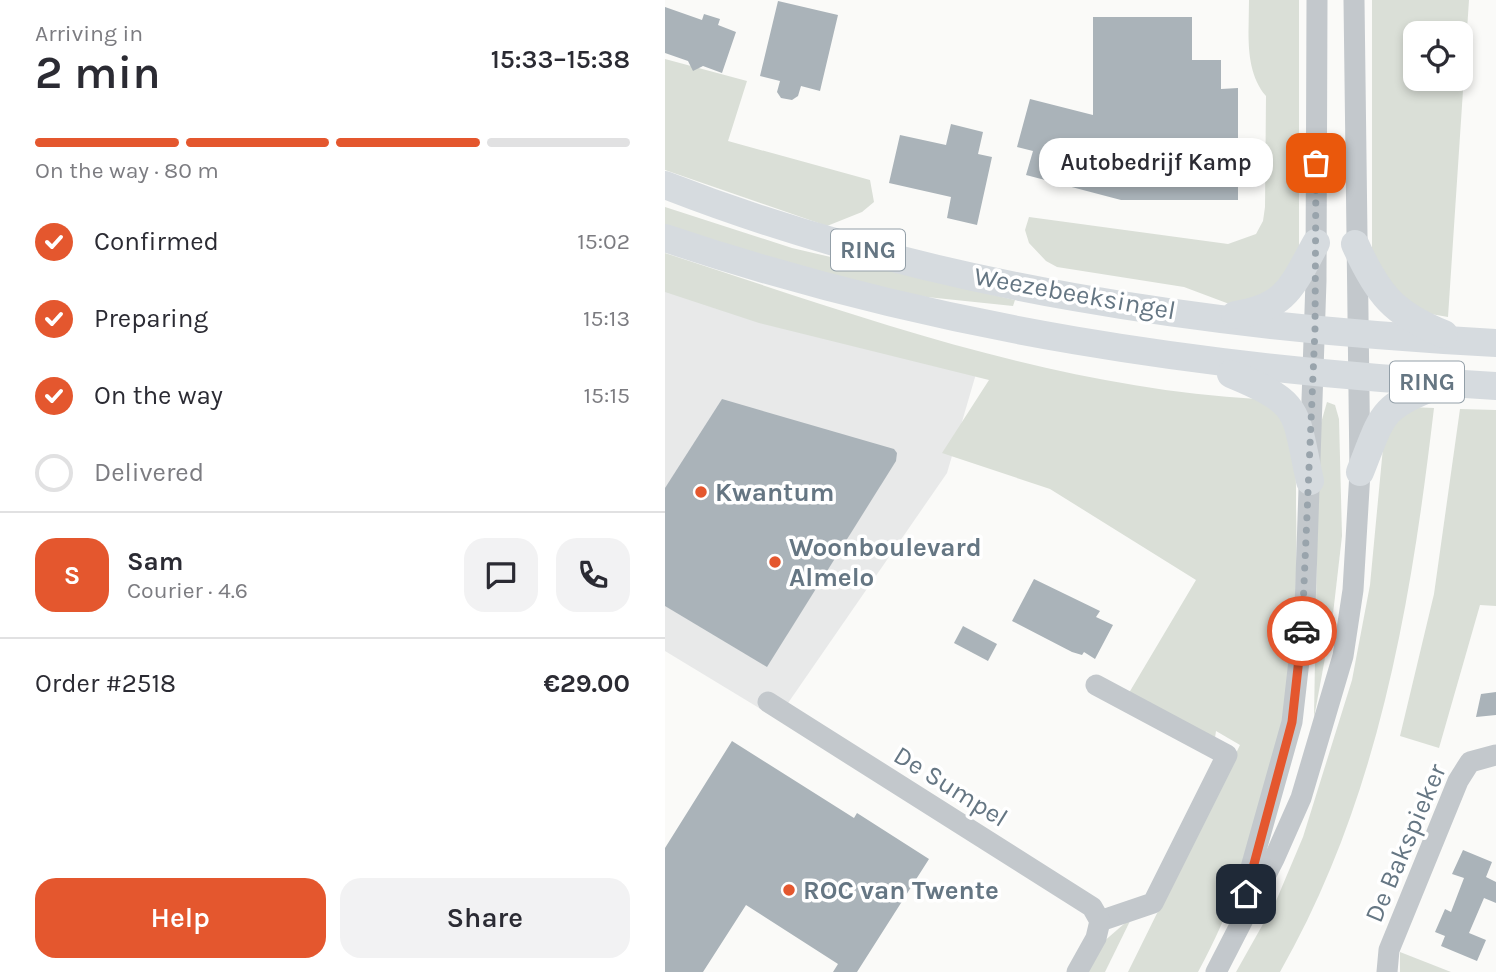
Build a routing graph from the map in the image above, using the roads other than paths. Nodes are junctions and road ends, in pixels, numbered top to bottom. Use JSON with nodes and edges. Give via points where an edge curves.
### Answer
{"nodes":[{"id":1,"x":1317,"y":0,"type":"edge"},
{"id":2,"x":1354,"y":0,"type":"edge"},
{"id":3,"x":665,"y":185,"type":"edge"},
{"id":4,"x":665,"y":238,"type":"edge"},
{"id":5,"x":1316,"y":243,"type":"junction"},
{"id":6,"x":1355,"y":244,"type":"junction"},
{"id":7,"x":1217,"y":318,"type":"junction"},
{"id":8,"x":1315,"y":329,"type":"junction"},
{"id":9,"x":1356,"y":334,"type":"junction"},
{"id":10,"x":1459,"y":341,"type":"junction"},
{"id":11,"x":1496,"y":343,"type":"edge"},
{"id":12,"x":1203,"y":362,"type":"junction"},
{"id":13,"x":1313,"y":373,"type":"junction"},
{"id":14,"x":1358,"y":377,"type":"junction"},
{"id":15,"x":1444,"y":383,"type":"junction"},
{"id":16,"x":1496,"y":386,"type":"edge"},
{"id":17,"x":1360,"y":472,"type":"junction"},
{"id":18,"x":1310,"y":481,"type":"junction"},
{"id":19,"x":1096,"y":685,"type":"dead end"},
{"id":20,"x":768,"y":702,"type":"dead end"},
{"id":21,"x":1496,"y":755,"type":"edge"},
{"id":22,"x":1242,"y":917,"type":"junction"},
{"id":23,"x":1100,"y":921,"type":"junction"},
{"id":24,"x":1077,"y":972,"type":"edge"},
{"id":25,"x":1216,"y":972,"type":"edge"},
{"id":26,"x":1387,"y":972,"type":"edge"}],
"edges":[{"from":1,"to":5,"type":"street"},
{"from":2,"to":6,"type":"street"},
{"from":3,"to":7,"type":"main road","name":"Weezebeeksingel","number":"RING","via":[[833,241],[930,266],[1065,295]]},
{"from":4,"to":12,"type":"main road","name":"Weezebeeksingel","number":"RING","via":[[815,285],[921,311]]},
{"from":5,"to":7,"type":"main road","via":[[1284,297],[1269,307]]},
{"from":5,"to":8,"type":"street"},
{"from":6,"to":9,"type":"street"},
{"from":6,"to":10,"type":"main road","via":[[1370,277],[1391,304],[1422,326]]},
{"from":7,"to":8,"type":"main road","name":"Weezebeeksingel","number":"RING"},
{"from":8,"to":9,"type":"main road","name":"Weezebeeksingel","number":"RING"},
{"from":8,"to":13,"type":"street"},
{"from":9,"to":10,"type":"main road","name":"Weezebeeksingel","number":"RING"},
{"from":9,"to":14,"type":"street"},
{"from":10,"to":11,"type":"main road","name":"Weezebeeksingel","number":"RING"},
{"from":12,"to":13,"type":"main road","name":"Weezebeeksingel","number":"RING"},
{"from":12,"to":18,"type":"main road","via":[[1287,402],[1295,416]]},
{"from":13,"to":14,"type":"main road","name":"Weezebeeksingel","number":"RING"},
{"from":13,"to":18,"type":"street"},
{"from":14,"to":15,"type":"main road","name":"Weezebeeksingel","number":"RING"},
{"from":14,"to":17,"type":"street"},
{"from":15,"to":16,"type":"main road","name":"Weezebeeksingel","number":"RING"},
{"from":15,"to":17,"type":"main road","via":[[1392,405]]},
{"from":17,"to":22,"type":"street","via":[[1353,590],[1343,656],[1301,798]]},
{"from":18,"to":22,"type":"street","via":[[1305,608],[1292,722],[1250,871]]},
{"from":19,"to":23,"type":"street","via":[[1227,755],[1153,903]]},
{"from":20,"to":23,"type":"street","name":"De Sumpel","via":[[1092,907]]},
{"from":21,"to":26,"type":"street","name":"De Bakspieker","via":[[1470,762],[1458,782],[1389,950]]},
{"from":22,"to":25,"type":"street"},
{"from":23,"to":24,"type":"street"}]}
